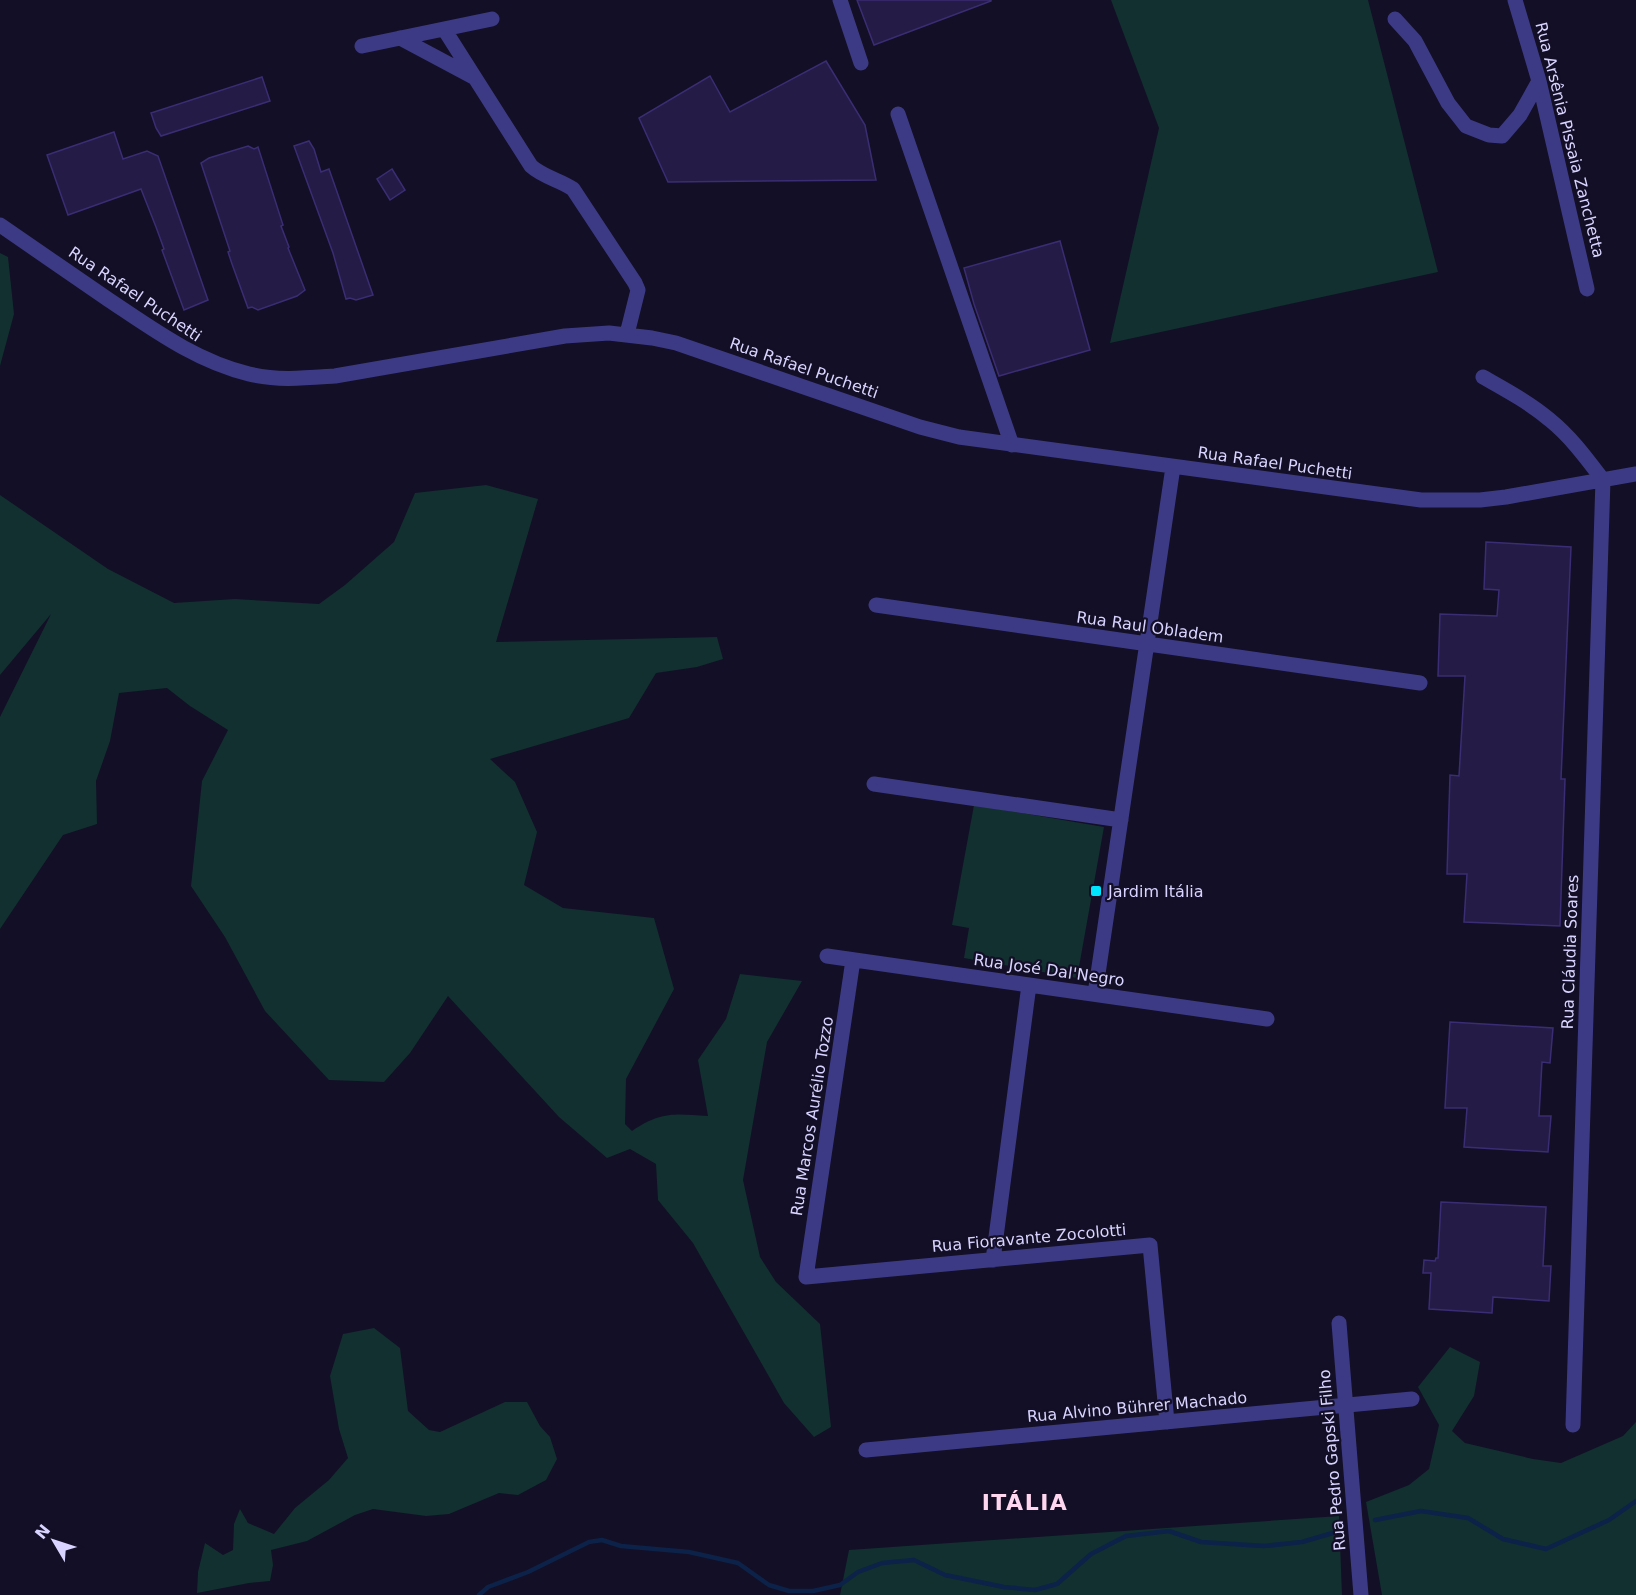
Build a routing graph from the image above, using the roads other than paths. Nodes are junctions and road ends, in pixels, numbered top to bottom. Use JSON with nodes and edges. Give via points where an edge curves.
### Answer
{"nodes":[{"id":1,"x":840,"y":0,"type":"edge"},
{"id":2,"x":1515,"y":0,"type":"edge"},
{"id":3,"x":492,"y":19,"type":"dead end"},
{"id":4,"x":1395,"y":20,"type":"dead end"},
{"id":5,"x":444,"y":29,"type":"junction"},
{"id":6,"x":400,"y":38,"type":"junction"},
{"id":7,"x":362,"y":46,"type":"dead end"},
{"id":8,"x":861,"y":63,"type":"dead end"},
{"id":9,"x":475,"y":78,"type":"junction"},
{"id":10,"x":1539,"y":81,"type":"junction"},
{"id":11,"x":898,"y":114,"type":"dead end"},
{"id":12,"x":0,"y":225,"type":"edge"},
{"id":13,"x":1587,"y":289,"type":"dead end"},
{"id":14,"x":627,"y":334,"type":"junction"},
{"id":15,"x":1483,"y":377,"type":"dead end"},
{"id":16,"x":1012,"y":445,"type":"junction"},
{"id":17,"x":1173,"y":467,"type":"junction"},
{"id":18,"x":1636,"y":474,"type":"edge"},
{"id":19,"x":1604,"y":480,"type":"junction"},
{"id":20,"x":876,"y":605,"type":"dead end"},
{"id":21,"x":1147,"y":644,"type":"junction"},
{"id":22,"x":1420,"y":683,"type":"dead end"},
{"id":23,"x":874,"y":784,"type":"dead end"},
{"id":24,"x":1121,"y":820,"type":"junction"},
{"id":25,"x":826,"y":956,"type":"dead end"},
{"id":26,"x":854,"y":960,"type":"junction"},
{"id":27,"x":1029,"y":985,"type":"junction"},
{"id":28,"x":1095,"y":994,"type":"junction"},
{"id":29,"x":1267,"y":1019,"type":"dead end"},
{"id":30,"x":993,"y":1260,"type":"junction"},
{"id":31,"x":806,"y":1277,"type":"joint"},
{"id":32,"x":1339,"y":1323,"type":"dead end"},
{"id":33,"x":1412,"y":1399,"type":"dead end"},
{"id":34,"x":1346,"y":1406,"type":"junction"},
{"id":35,"x":1167,"y":1422,"type":"junction"},
{"id":36,"x":1572,"y":1425,"type":"dead end"},
{"id":37,"x":866,"y":1450,"type":"dead end"},
{"id":38,"x":1361,"y":1595,"type":"edge"}],
"edges":[{"from":1,"to":8,"type":"street"},
{"from":2,"to":10,"type":"street","name":"Rua Arsênia Pissaia Zanchetta"},
{"from":3,"to":5,"type":"street"},
{"from":4,"to":10,"type":"street","via":[[1415,40],[1448,103],[1466,126],[1502,136],[1520,115]]},
{"from":5,"to":6,"type":"street"},
{"from":5,"to":9,"type":"street"},
{"from":6,"to":7,"type":"street"},
{"from":6,"to":9,"type":"street"},
{"from":9,"to":14,"type":"street","via":[[531,166],[573,189],[635,283],[638,290]]},
{"from":10,"to":13,"type":"street","name":"Rua Arsênia Pissaia Zanchetta"},
{"from":11,"to":16,"type":"street"},
{"from":12,"to":14,"type":"street","name":"Rua Rafael Puchetti","via":[[197,357],[250,374],[301,379],[335,376],[566,336]]},
{"from":14,"to":16,"type":"street","name":"Rua Rafael Puchetti","via":[[684,346],[939,433]]},
{"from":15,"to":19,"type":"street","via":[[1551,420]]},
{"from":16,"to":17,"type":"street","name":"Rua Rafael Puchetti"},
{"from":17,"to":19,"type":"street","name":"Rua Rafael Puchetti","via":[[1431,500],[1506,497]]},
{"from":17,"to":21,"type":"street"},
{"from":18,"to":19,"type":"street","name":"Rua Rafael Puchetti"},
{"from":19,"to":36,"type":"street","name":"Rua Cláudia Soares"},
{"from":20,"to":21,"type":"street","name":"Rua Raul Obladem"},
{"from":21,"to":22,"type":"street","name":"Rua Raul Obladem"},
{"from":21,"to":24,"type":"street"},
{"from":23,"to":24,"type":"street"},
{"from":24,"to":28,"type":"street"},
{"from":25,"to":26,"type":"street","name":"Rua José Dal'Negro"},
{"from":26,"to":27,"type":"street","name":"Rua José Dal'Negro"},
{"from":26,"to":31,"type":"street","name":"Rua Marcos Aurélio Tozzo"},
{"from":27,"to":28,"type":"street","name":"Rua José Dal'Negro"},
{"from":27,"to":30,"type":"street"},
{"from":28,"to":29,"type":"street","name":"Rua José Dal'Negro"},
{"from":30,"to":31,"type":"street","name":"Rua Fioravante Zocolotti"},
{"from":30,"to":35,"type":"street","name":"Rua Fioravante Zocolotti","via":[[1150,1245]]},
{"from":32,"to":34,"type":"street","name":"Rua Pedro Gapski Filho"},
{"from":33,"to":34,"type":"street","name":"Rua Alvino Bührer Machado"},
{"from":34,"to":35,"type":"street","name":"Rua Alvino Bührer Machado"},
{"from":34,"to":38,"type":"street","name":"Rua Pedro Gapski Filho"},
{"from":35,"to":37,"type":"street","name":"Rua Alvino Bührer Machado"}]}
